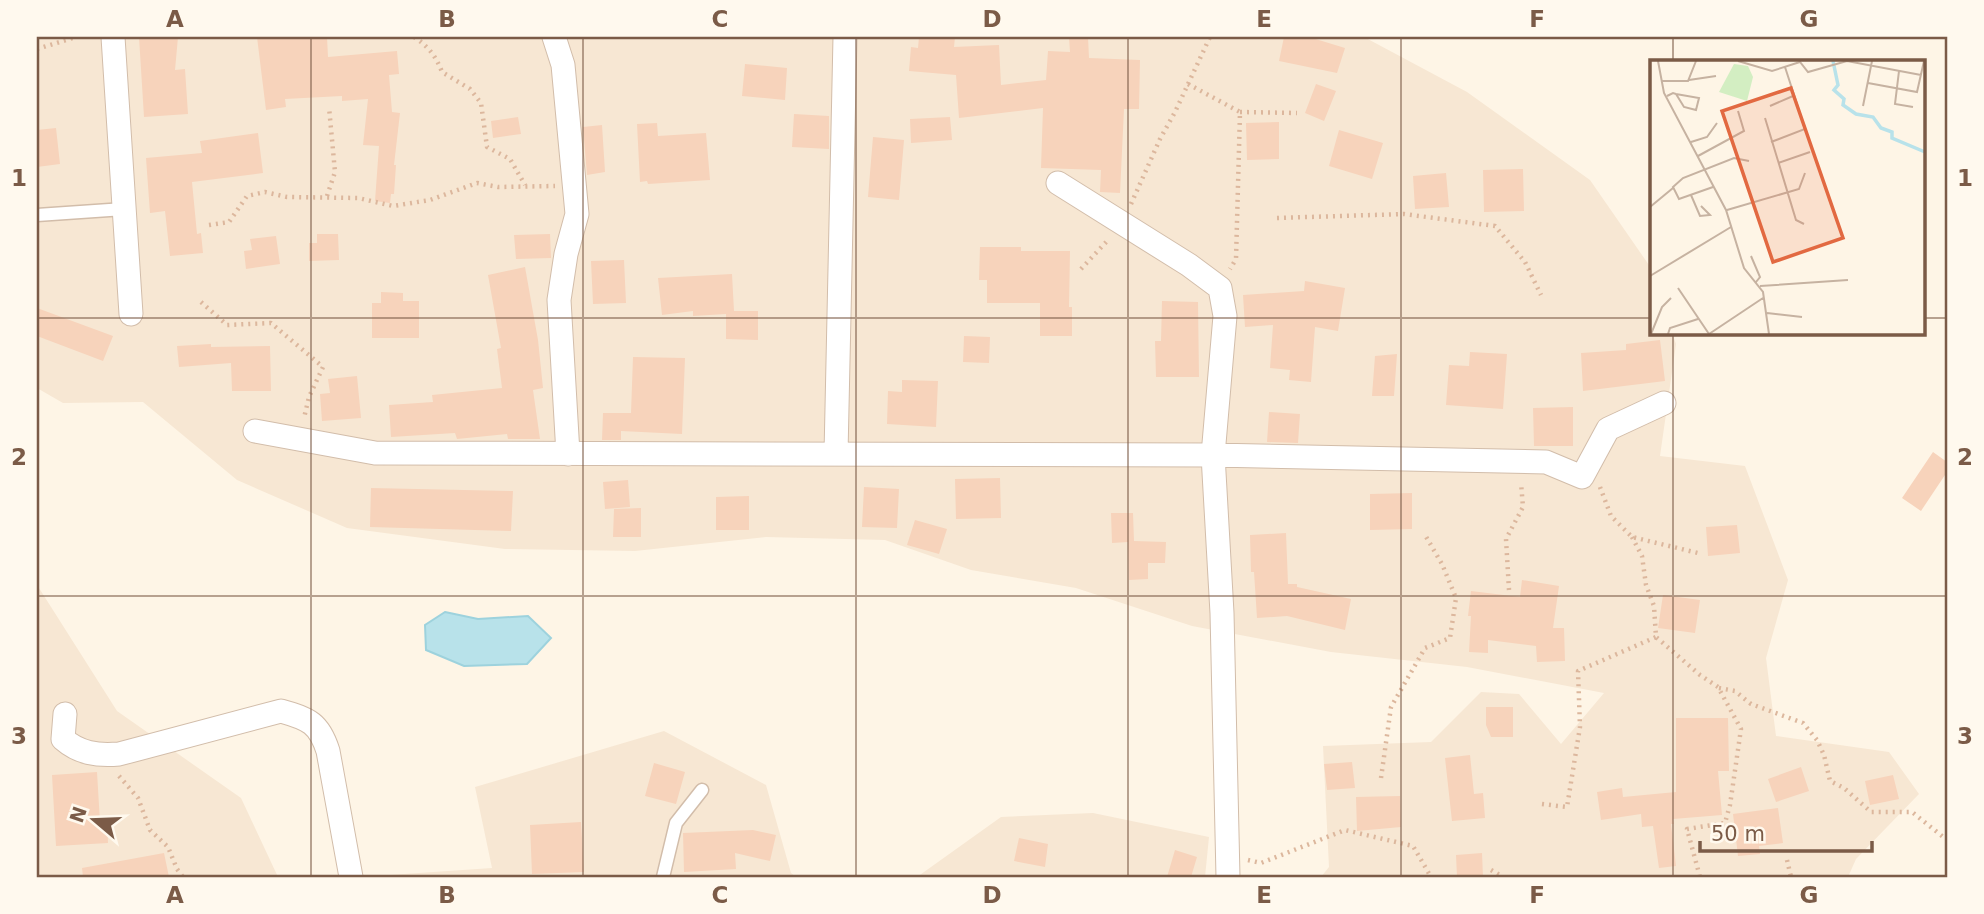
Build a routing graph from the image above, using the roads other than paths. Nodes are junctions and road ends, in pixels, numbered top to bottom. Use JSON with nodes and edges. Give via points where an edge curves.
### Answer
{"nodes":[{"id":1,"x":113,"y":37,"type":"edge"},
{"id":2,"x":554,"y":37,"type":"edge"},
{"id":3,"x":845,"y":37,"type":"edge"},
{"id":4,"x":1058,"y":183,"type":"dead end"},
{"id":5,"x":124,"y":209,"type":"junction"},
{"id":6,"x":37,"y":215,"type":"edge"},
{"id":7,"x":131,"y":314,"type":"dead end"},
{"id":8,"x":1664,"y":403,"type":"dead end"},
{"id":9,"x":255,"y":431,"type":"dead end"},
{"id":10,"x":568,"y":454,"type":"junction"},
{"id":11,"x":835,"y":454,"type":"junction"},
{"id":12,"x":1213,"y":455,"type":"junction"},
{"id":13,"x":65,"y":714,"type":"dead end"},
{"id":14,"x":702,"y":790,"type":"dead end"},
{"id":15,"x":1228,"y":866,"type":"edge"},
{"id":16,"x":351,"y":877,"type":"edge"},
{"id":17,"x":663,"y":877,"type":"edge"}],
"edges":[{"from":1,"to":5,"type":"street"},
{"from":2,"to":10,"type":"street","via":[[563,65],[577,214],[559,300]]},
{"from":3,"to":11,"type":"street"},
{"from":4,"to":12,"type":"street","via":[[1220,288],[1225,316]]},
{"from":5,"to":6,"type":"lane"},
{"from":5,"to":7,"type":"street"},
{"from":8,"to":12,"type":"street","via":[[1608,429],[1582,477],[1546,462]]},
{"from":9,"to":10,"type":"street","via":[[375,453]]},
{"from":10,"to":11,"type":"street"},
{"from":11,"to":12,"type":"street"},
{"from":12,"to":15,"type":"street"},
{"from":13,"to":16,"type":"street","via":[[63,739],[73,748],[99,755],[119,754],[282,711],[303,717],[322,732],[328,751]]},
{"from":14,"to":17,"type":"lane","via":[[676,823]]}]}
